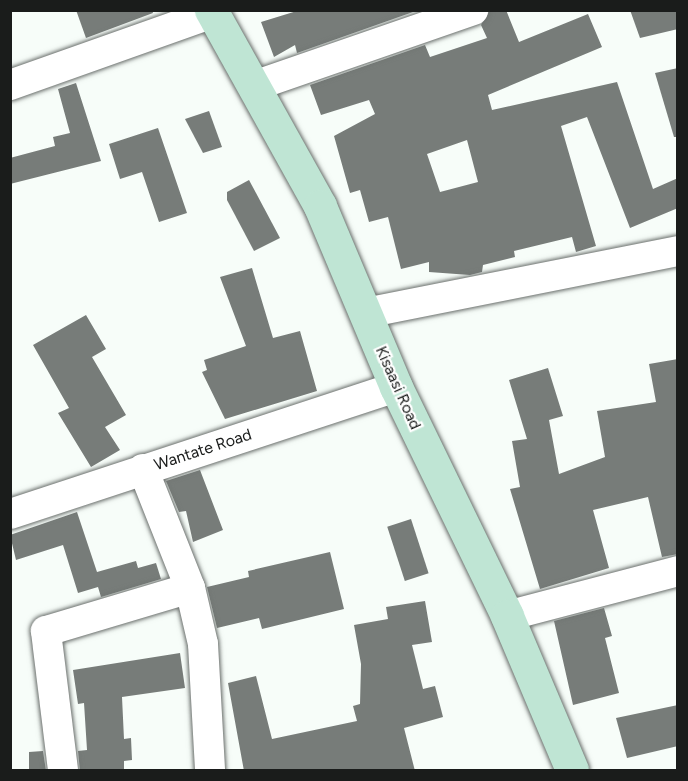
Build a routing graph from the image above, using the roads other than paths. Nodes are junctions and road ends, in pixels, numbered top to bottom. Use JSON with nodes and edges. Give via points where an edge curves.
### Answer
{"nodes":[{"id":1,"x":473,"y":10,"type":"edge"},
{"id":2,"x":212,"y":12,"type":"edge"},
{"id":3,"x":10,"y":85,"type":"edge"},
{"id":4,"x":254,"y":86,"type":"junction"},
{"id":5,"x":678,"y":251,"type":"edge"},
{"id":6,"x":365,"y":313,"type":"junction"},
{"id":7,"x":396,"y":387,"type":"junction"},
{"id":8,"x":143,"y":470,"type":"junction"},
{"id":9,"x":10,"y":514,"type":"edge"},
{"id":10,"x":678,"y":570,"type":"edge"},
{"id":11,"x":190,"y":588,"type":"junction"},
{"id":12,"x":507,"y":616,"type":"junction"},
{"id":13,"x":63,"y":771,"type":"edge"},
{"id":14,"x":210,"y":771,"type":"edge"},
{"id":15,"x":572,"y":771,"type":"edge"}],
"edges":[{"from":1,"to":4,"type":"street"},
{"from":2,"to":3,"type":"street"},
{"from":2,"to":4,"type":"main road","name":"Kisaasi Road"},
{"from":4,"to":6,"type":"main road","name":"Kisaasi Road","via":[[320,206]]},
{"from":5,"to":6,"type":"street"},
{"from":6,"to":7,"type":"main road","name":"Kisaasi Road"},
{"from":7,"to":8,"type":"street","name":"Wantate Road"},
{"from":7,"to":12,"type":"main road","name":"Kisaasi Road"},
{"from":8,"to":9,"type":"street","name":"Wantate Road"},
{"from":8,"to":11,"type":"street"},
{"from":10,"to":12,"type":"street"},
{"from":11,"to":13,"type":"street","via":[[46,631]]},
{"from":11,"to":14,"type":"street","via":[[203,644]]},
{"from":12,"to":15,"type":"main road","name":"Kisaasi Road"}]}
